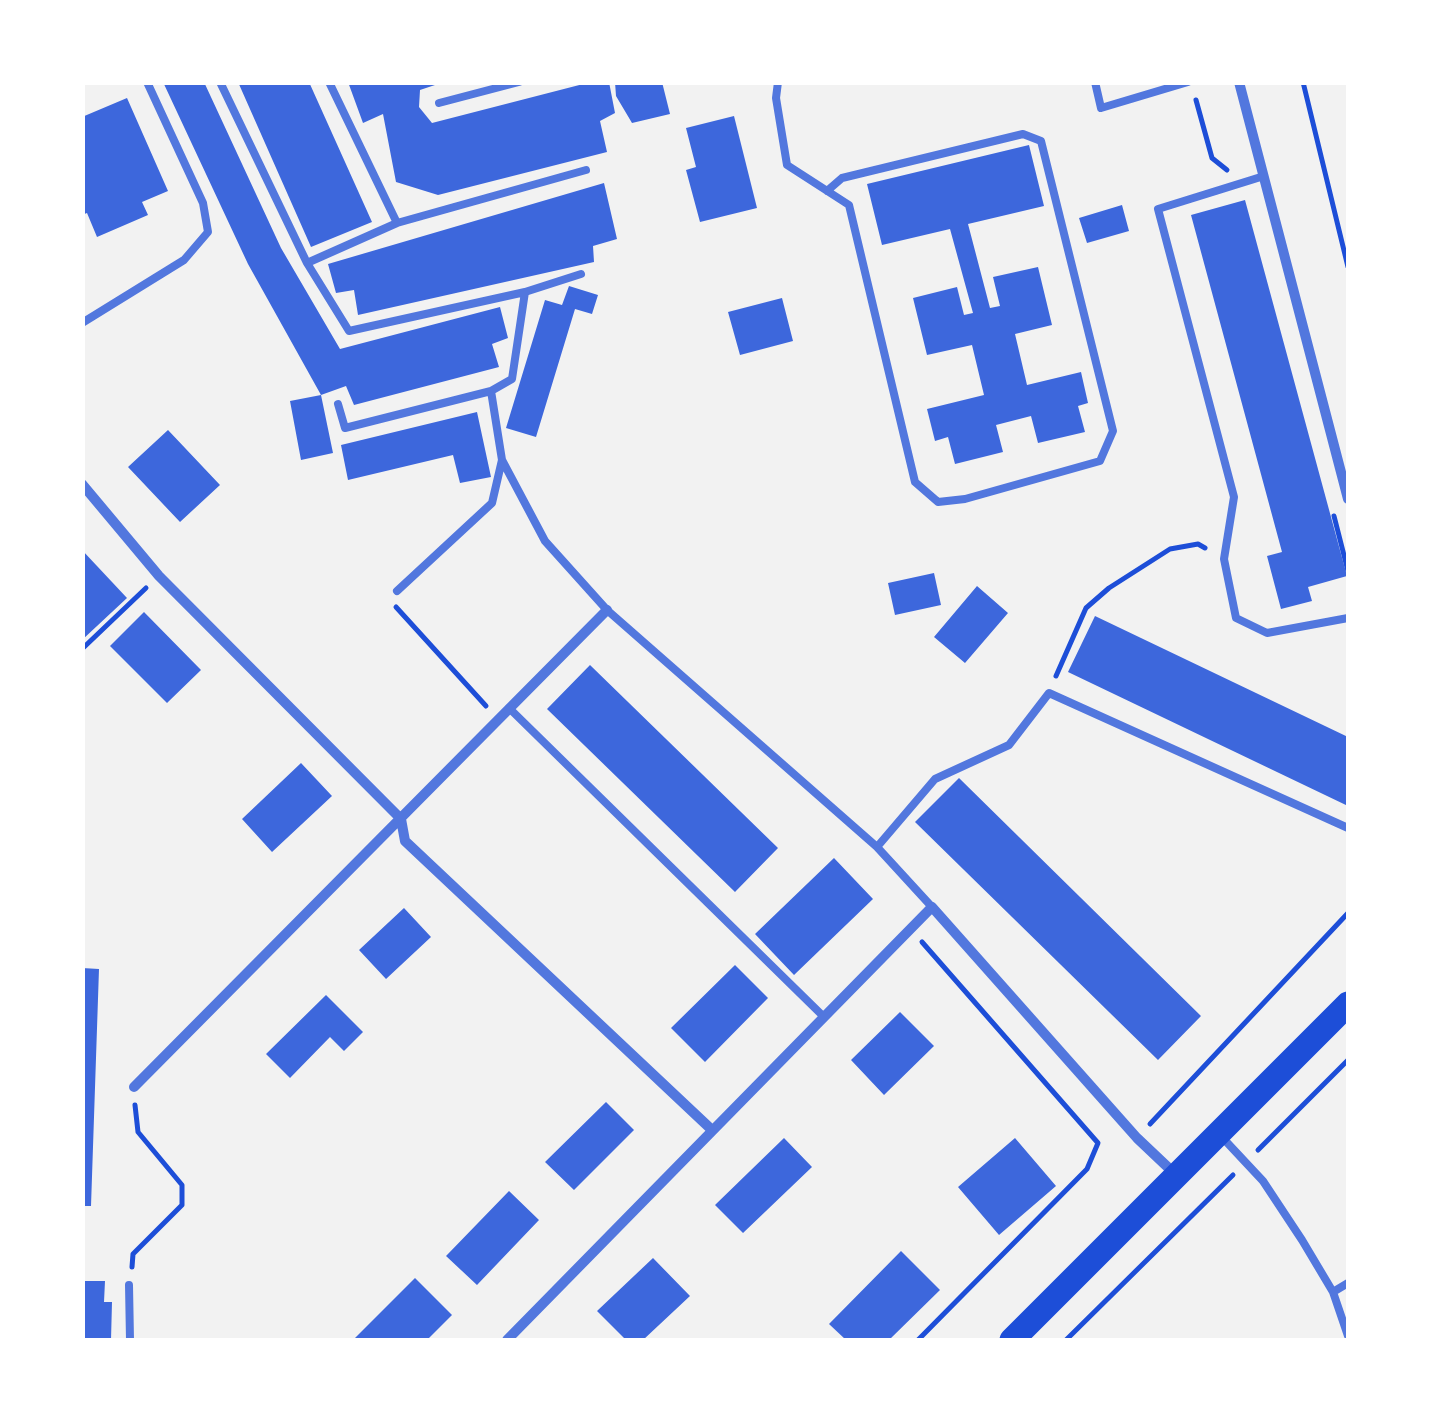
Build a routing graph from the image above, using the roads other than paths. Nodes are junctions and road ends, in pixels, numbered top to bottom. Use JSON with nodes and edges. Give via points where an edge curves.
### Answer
{"nodes":[{"id":1,"x":147,"y":82,"type":"edge"},
{"id":2,"x":220,"y":82,"type":"edge"},
{"id":3,"x":329,"y":82,"type":"edge"},
{"id":4,"x":519,"y":82,"type":"edge"},
{"id":5,"x":778,"y":82,"type":"edge"},
{"id":6,"x":1095,"y":82,"type":"edge"},
{"id":7,"x":1188,"y":82,"type":"edge"},
{"id":8,"x":1239,"y":82,"type":"edge"},
{"id":9,"x":439,"y":103,"type":"dead end"},
{"id":10,"x":586,"y":170,"type":"dead end"},
{"id":11,"x":1264,"y":176,"type":"junction"},
{"id":12,"x":827,"y":191,"type":"junction"},
{"id":13,"x":397,"y":223,"type":"junction"},
{"id":14,"x":307,"y":263,"type":"junction"},
{"id":15,"x":580,"y":274,"type":"dead end"},
{"id":16,"x":524,"y":292,"type":"junction"},
{"id":17,"x":82,"y":323,"type":"edge"},
{"id":18,"x":491,"y":391,"type":"junction"},
{"id":19,"x":338,"y":404,"type":"dead end"},
{"id":20,"x":502,"y":460,"type":"junction"},
{"id":21,"x":82,"y":484,"type":"edge"},
{"id":22,"x":1348,"y":499,"type":"edge"},
{"id":23,"x":397,"y":591,"type":"road end"},
{"id":24,"x":607,"y":610,"type":"junction"},
{"id":25,"x":1348,"y":618,"type":"edge"},
{"id":26,"x":510,"y":708,"type":"junction"},
{"id":27,"x":401,"y":819,"type":"junction"},
{"id":28,"x":1348,"y":828,"type":"edge"},
{"id":29,"x":877,"y":847,"type":"junction"},
{"id":30,"x":932,"y":907,"type":"junction"},
{"id":31,"x":1348,"y":1004,"type":"edge"},
{"id":32,"x":824,"y":1016,"type":"junction"},
{"id":33,"x":134,"y":1087,"type":"road end"},
{"id":34,"x":712,"y":1130,"type":"junction"},
{"id":35,"x":1218,"y":1134,"type":"junction"},
{"id":36,"x":1175,"y":1174,"type":"junction"},
{"id":37,"x":1348,"y":1283,"type":"edge"},
{"id":38,"x":130,"y":1285,"type":"road end"},
{"id":39,"x":1333,"y":1292,"type":"junction"},
{"id":40,"x":1348,"y":1336,"type":"edge"},
{"id":41,"x":130,"y":1340,"type":"edge"},
{"id":42,"x":507,"y":1340,"type":"edge"},
{"id":43,"x":1012,"y":1340,"type":"edge"}],
"edges":[{"from":1,"to":17,"type":"lane","via":[[203,203],[208,232],[184,260]]},
{"from":2,"to":14,"type":"lane"},
{"from":3,"to":13,"type":"lane"},
{"from":4,"to":9,"type":"lane"},
{"from":5,"to":12,"type":"lane","via":[[787,164]]},
{"from":6,"to":7,"type":"lane","via":[[1101,108]]},
{"from":8,"to":11,"type":"street"},
{"from":10,"to":13,"type":"lane"},
{"from":11,"to":22,"type":"street"},
{"from":11,"to":25,"type":"lane","via":[[1158,209],[1234,498],[1224,559],[1236,618],[1267,634]]},
{"from":12,"to":12,"type":"lane","via":[[842,178],[1023,134],[1041,141],[1113,431],[1100,461],[965,499],[938,502],[915,482],[849,206]]},
{"from":13,"to":14,"type":"lane"},
{"from":14,"to":16,"type":"lane","via":[[349,332]]},
{"from":15,"to":16,"type":"lane"},
{"from":16,"to":18,"type":"lane","via":[[512,379]]},
{"from":18,"to":19,"type":"lane","via":[[345,428]]},
{"from":18,"to":20,"type":"lane"},
{"from":20,"to":23,"type":"lane","via":[[492,503]]},
{"from":20,"to":24,"type":"lane","via":[[545,541]]},
{"from":21,"to":27,"type":"street","via":[[159,576]]},
{"from":24,"to":26,"type":"street"},
{"from":24,"to":29,"type":"lane"},
{"from":26,"to":27,"type":"street"},
{"from":26,"to":32,"type":"lane"},
{"from":27,"to":33,"type":"street"},
{"from":27,"to":34,"type":"street","via":[[405,841]]},
{"from":28,"to":29,"type":"lane","via":[[1049,693],[1009,745],[935,779]]},
{"from":29,"to":30,"type":"lane"},
{"from":30,"to":32,"type":"street"},
{"from":30,"to":36,"type":"street"},
{"from":31,"to":35,"type":"main road"},
{"from":32,"to":34,"type":"street"},
{"from":34,"to":42,"type":"street"},
{"from":35,"to":36,"type":"main road"},
{"from":35,"to":39,"type":"lane","via":[[1262,1180]]},
{"from":36,"to":43,"type":"main road"},
{"from":37,"to":39,"type":"lane"},
{"from":38,"to":41,"type":"lane"},
{"from":39,"to":40,"type":"lane"}]}
